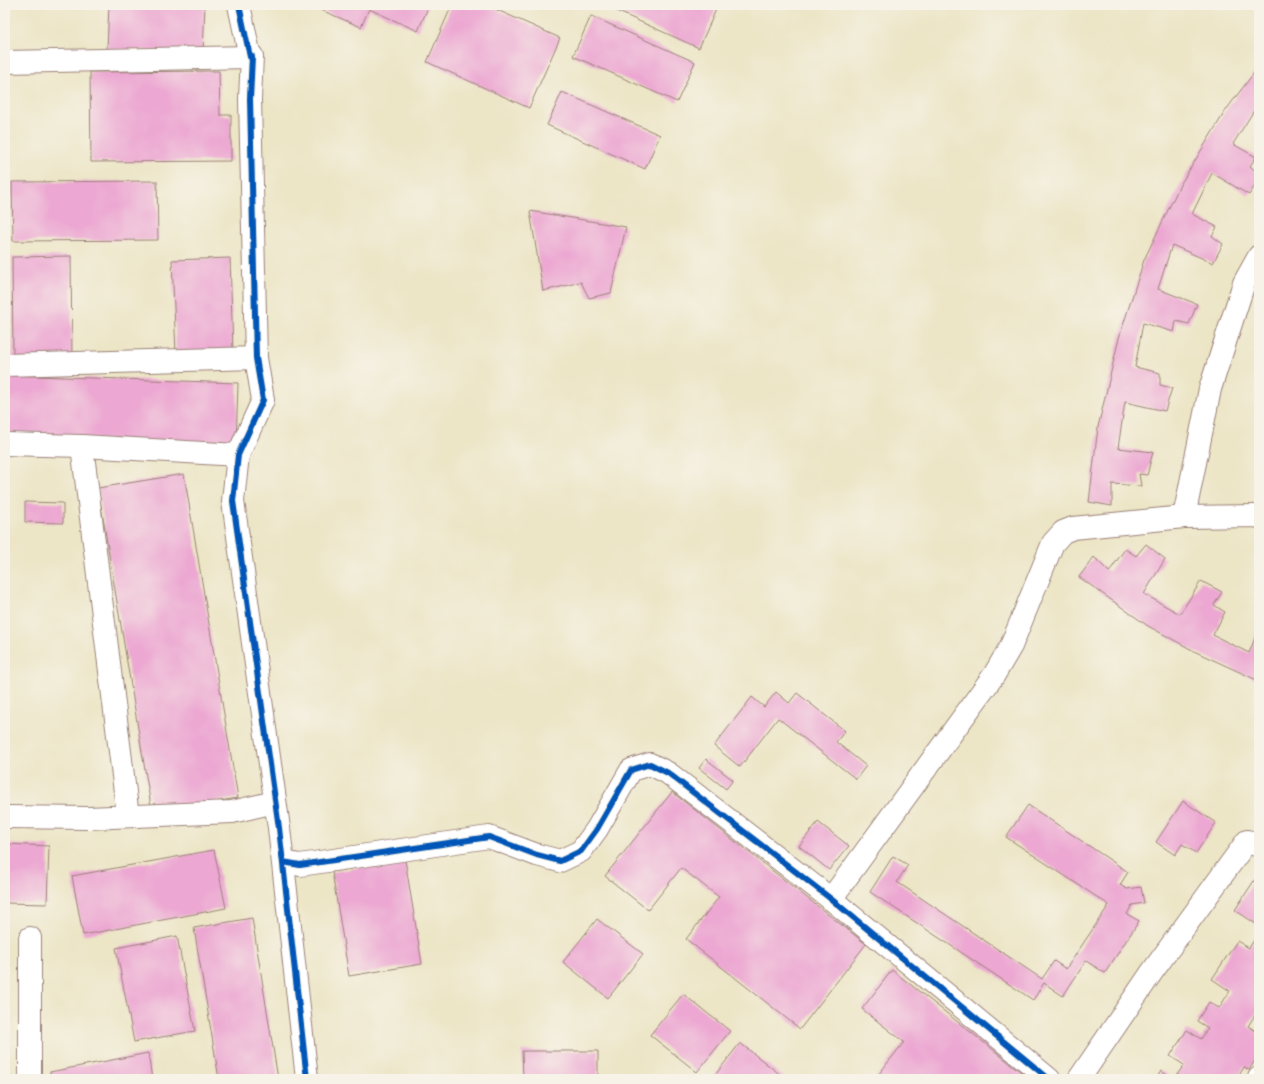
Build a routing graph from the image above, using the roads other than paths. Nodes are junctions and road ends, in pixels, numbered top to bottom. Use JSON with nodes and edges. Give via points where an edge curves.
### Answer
{"nodes":[{"id":1,"x":239,"y":5,"type":"edge"},
{"id":2,"x":250,"y":58,"type":"junction"},
{"id":3,"x":5,"y":62,"type":"edge"},
{"id":4,"x":1259,"y":256,"type":"edge"},
{"id":5,"x":256,"y":358,"type":"junction"},
{"id":6,"x":5,"y":364,"type":"edge"},
{"id":7,"x":5,"y":444,"type":"edge"},
{"id":8,"x":82,"y":446,"type":"junction"},
{"id":9,"x":238,"y":455,"type":"junction"},
{"id":10,"x":1184,"y":517,"type":"junction"},
{"id":11,"x":1259,"y":517,"type":"edge"},
{"id":12,"x":275,"y":802,"type":"junction"},
{"id":13,"x":128,"y":816,"type":"junction"},
{"id":14,"x":5,"y":817,"type":"edge"},
{"id":15,"x":1259,"y":846,"type":"edge"},
{"id":16,"x":283,"y":862,"type":"junction"},
{"id":17,"x":831,"y":899,"type":"junction"},
{"id":18,"x":30,"y":938,"type":"dead end"},
{"id":19,"x":30,"y":1079,"type":"edge"},
{"id":20,"x":307,"y":1079,"type":"edge"},
{"id":21,"x":1049,"y":1079,"type":"edge"},
{"id":22,"x":1079,"y":1079,"type":"edge"}],
"edges":[{"from":1,"to":2,"type":"street"},
{"from":2,"to":3,"type":"street"},
{"from":2,"to":5,"type":"street","via":[[252,56],[250,99]]},
{"from":4,"to":10,"type":"street","via":[[1244,283],[1210,390]]},
{"from":5,"to":6,"type":"street"},
{"from":5,"to":9,"type":"street","via":[[263,400]]},
{"from":7,"to":8,"type":"street"},
{"from":8,"to":9,"type":"street"},
{"from":8,"to":13,"type":"street"},
{"from":9,"to":12,"type":"street","via":[[232,502]]},
{"from":10,"to":11,"type":"street"},
{"from":10,"to":17,"type":"street","via":[[1073,528],[1063,532],[1052,543],[1011,646],[994,675]]},
{"from":12,"to":13,"type":"street","via":[[232,812]]},
{"from":12,"to":16,"type":"street"},
{"from":13,"to":14,"type":"street"},
{"from":15,"to":22,"type":"street","via":[[1247,841],[1152,972]]},
{"from":16,"to":17,"type":"street","via":[[300,865],[489,837],[560,861],[582,851],[631,770],[650,764],[668,773]]},
{"from":16,"to":20,"type":"street"},
{"from":17,"to":21,"type":"street"},
{"from":18,"to":19,"type":"street"}]}
